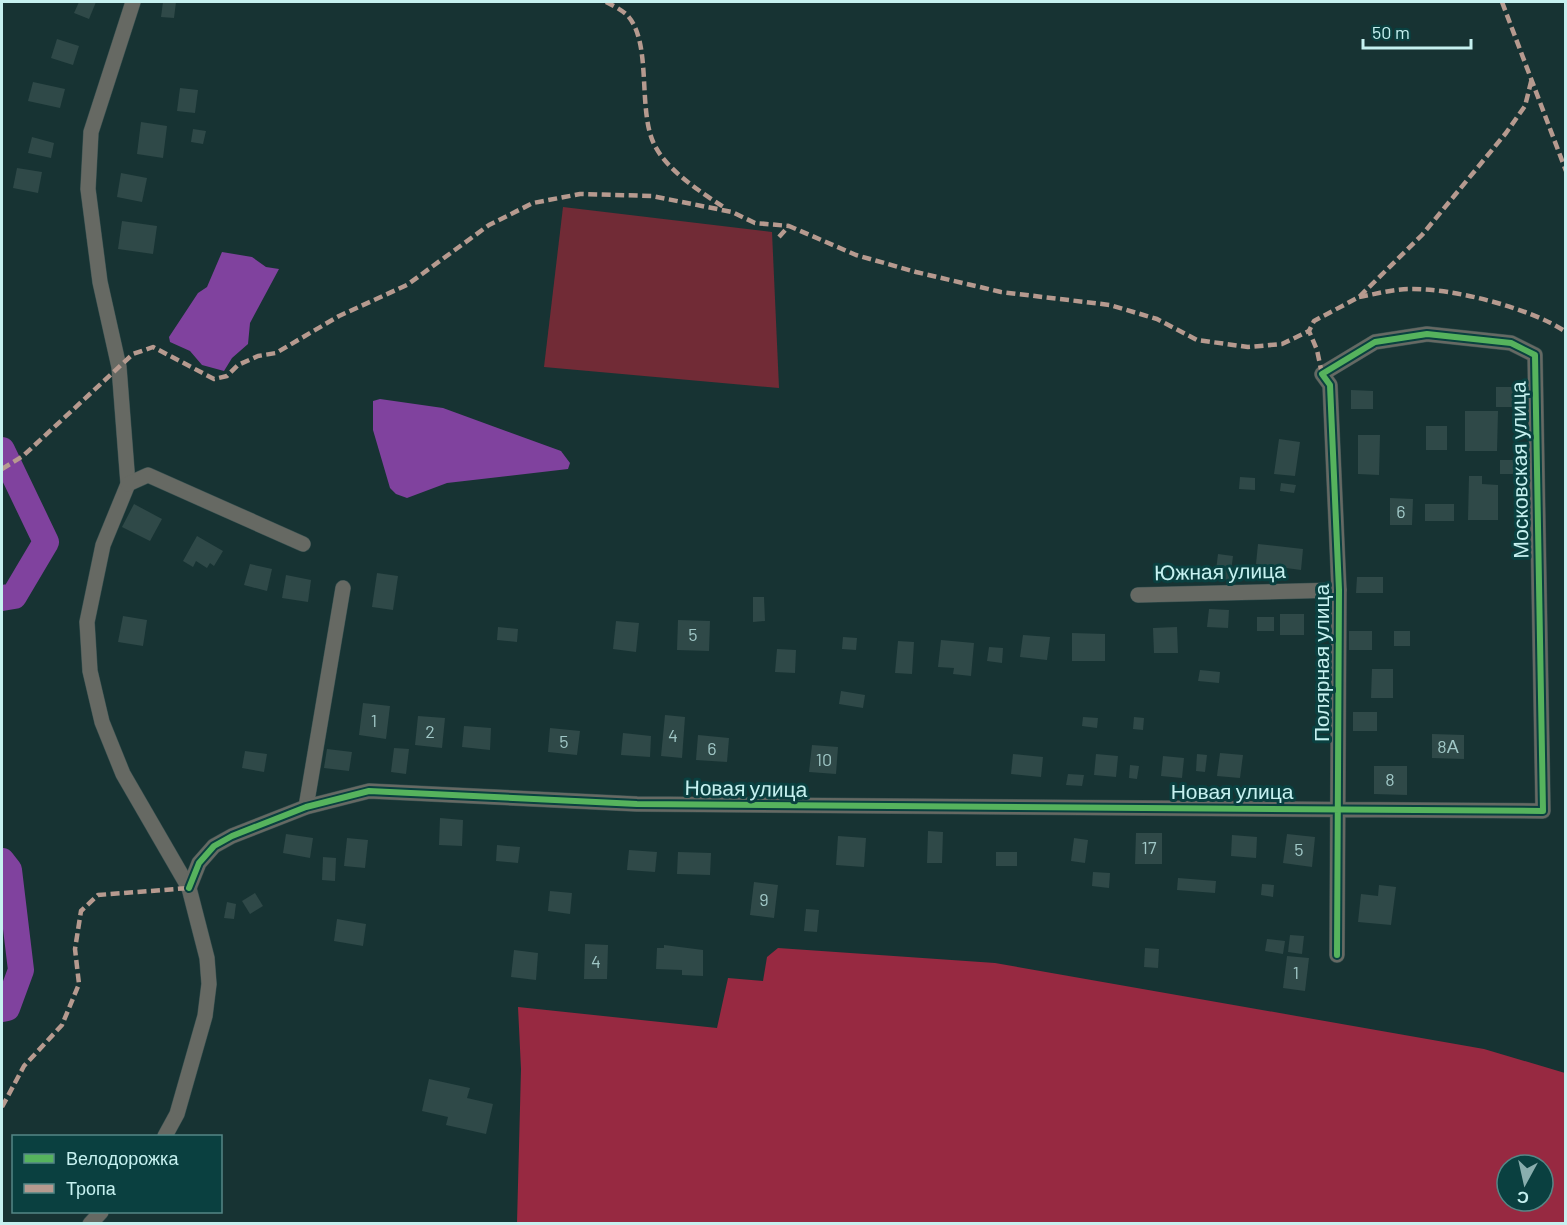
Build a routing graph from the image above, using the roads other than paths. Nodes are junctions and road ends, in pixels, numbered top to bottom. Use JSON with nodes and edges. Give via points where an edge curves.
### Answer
{"nodes":[{"id":1,"x":133,"y":2,"type":"edge"},
{"id":2,"x":1322,"y":374,"type":"joint"},
{"id":3,"x":128,"y":484,"type":"junction"},
{"id":4,"x":303,"y":544,"type":"dead end"},
{"id":5,"x":343,"y":588,"type":"dead end"},
{"id":6,"x":1339,"y":590,"type":"junction"},
{"id":7,"x":1137,"y":594,"type":"dead end"},
{"id":8,"x":306,"y":807,"type":"junction"},
{"id":9,"x":1338,"y":809,"type":"junction"},
{"id":10,"x":1543,"y":811,"type":"joint"},
{"id":11,"x":189,"y":888,"type":"junction"},
{"id":12,"x":1337,"y":955,"type":"dead end"},
{"id":13,"x":166,"y":1135,"type":"edge"}],
"edges":[{"from":1,"to":3,"type":"street","via":[[91,132],[88,189],[100,282],[119,367]]},
{"from":2,"to":6,"type":"street","name":"Полярная улица","via":[[1330,385]]},
{"from":2,"to":10,"type":"street","name":"Московская улица","via":[[1376,342],[1427,334],[1511,343],[1535,356]]},
{"from":3,"to":4,"type":"street","via":[[148,476]]},
{"from":3,"to":11,"type":"street","via":[[103,545],[87,622],[90,671],[102,722],[123,774]]},
{"from":5,"to":8,"type":"street"},
{"from":6,"to":7,"type":"street","name":"Южная улица"},
{"from":6,"to":9,"type":"street","name":"Полярная улица"},
{"from":8,"to":9,"type":"street","name":"Новая улица","via":[[369,791],[394,790],[637,804]]},
{"from":8,"to":11,"type":"street","name":"Новая улица","via":[[214,846],[199,863]]},
{"from":9,"to":10,"type":"street","name":"Новая улица"},
{"from":9,"to":12,"type":"street","name":"Полярная улица"},
{"from":11,"to":13,"type":"street","via":[[205,950],[209,984],[205,1016],[177,1114]]}]}
